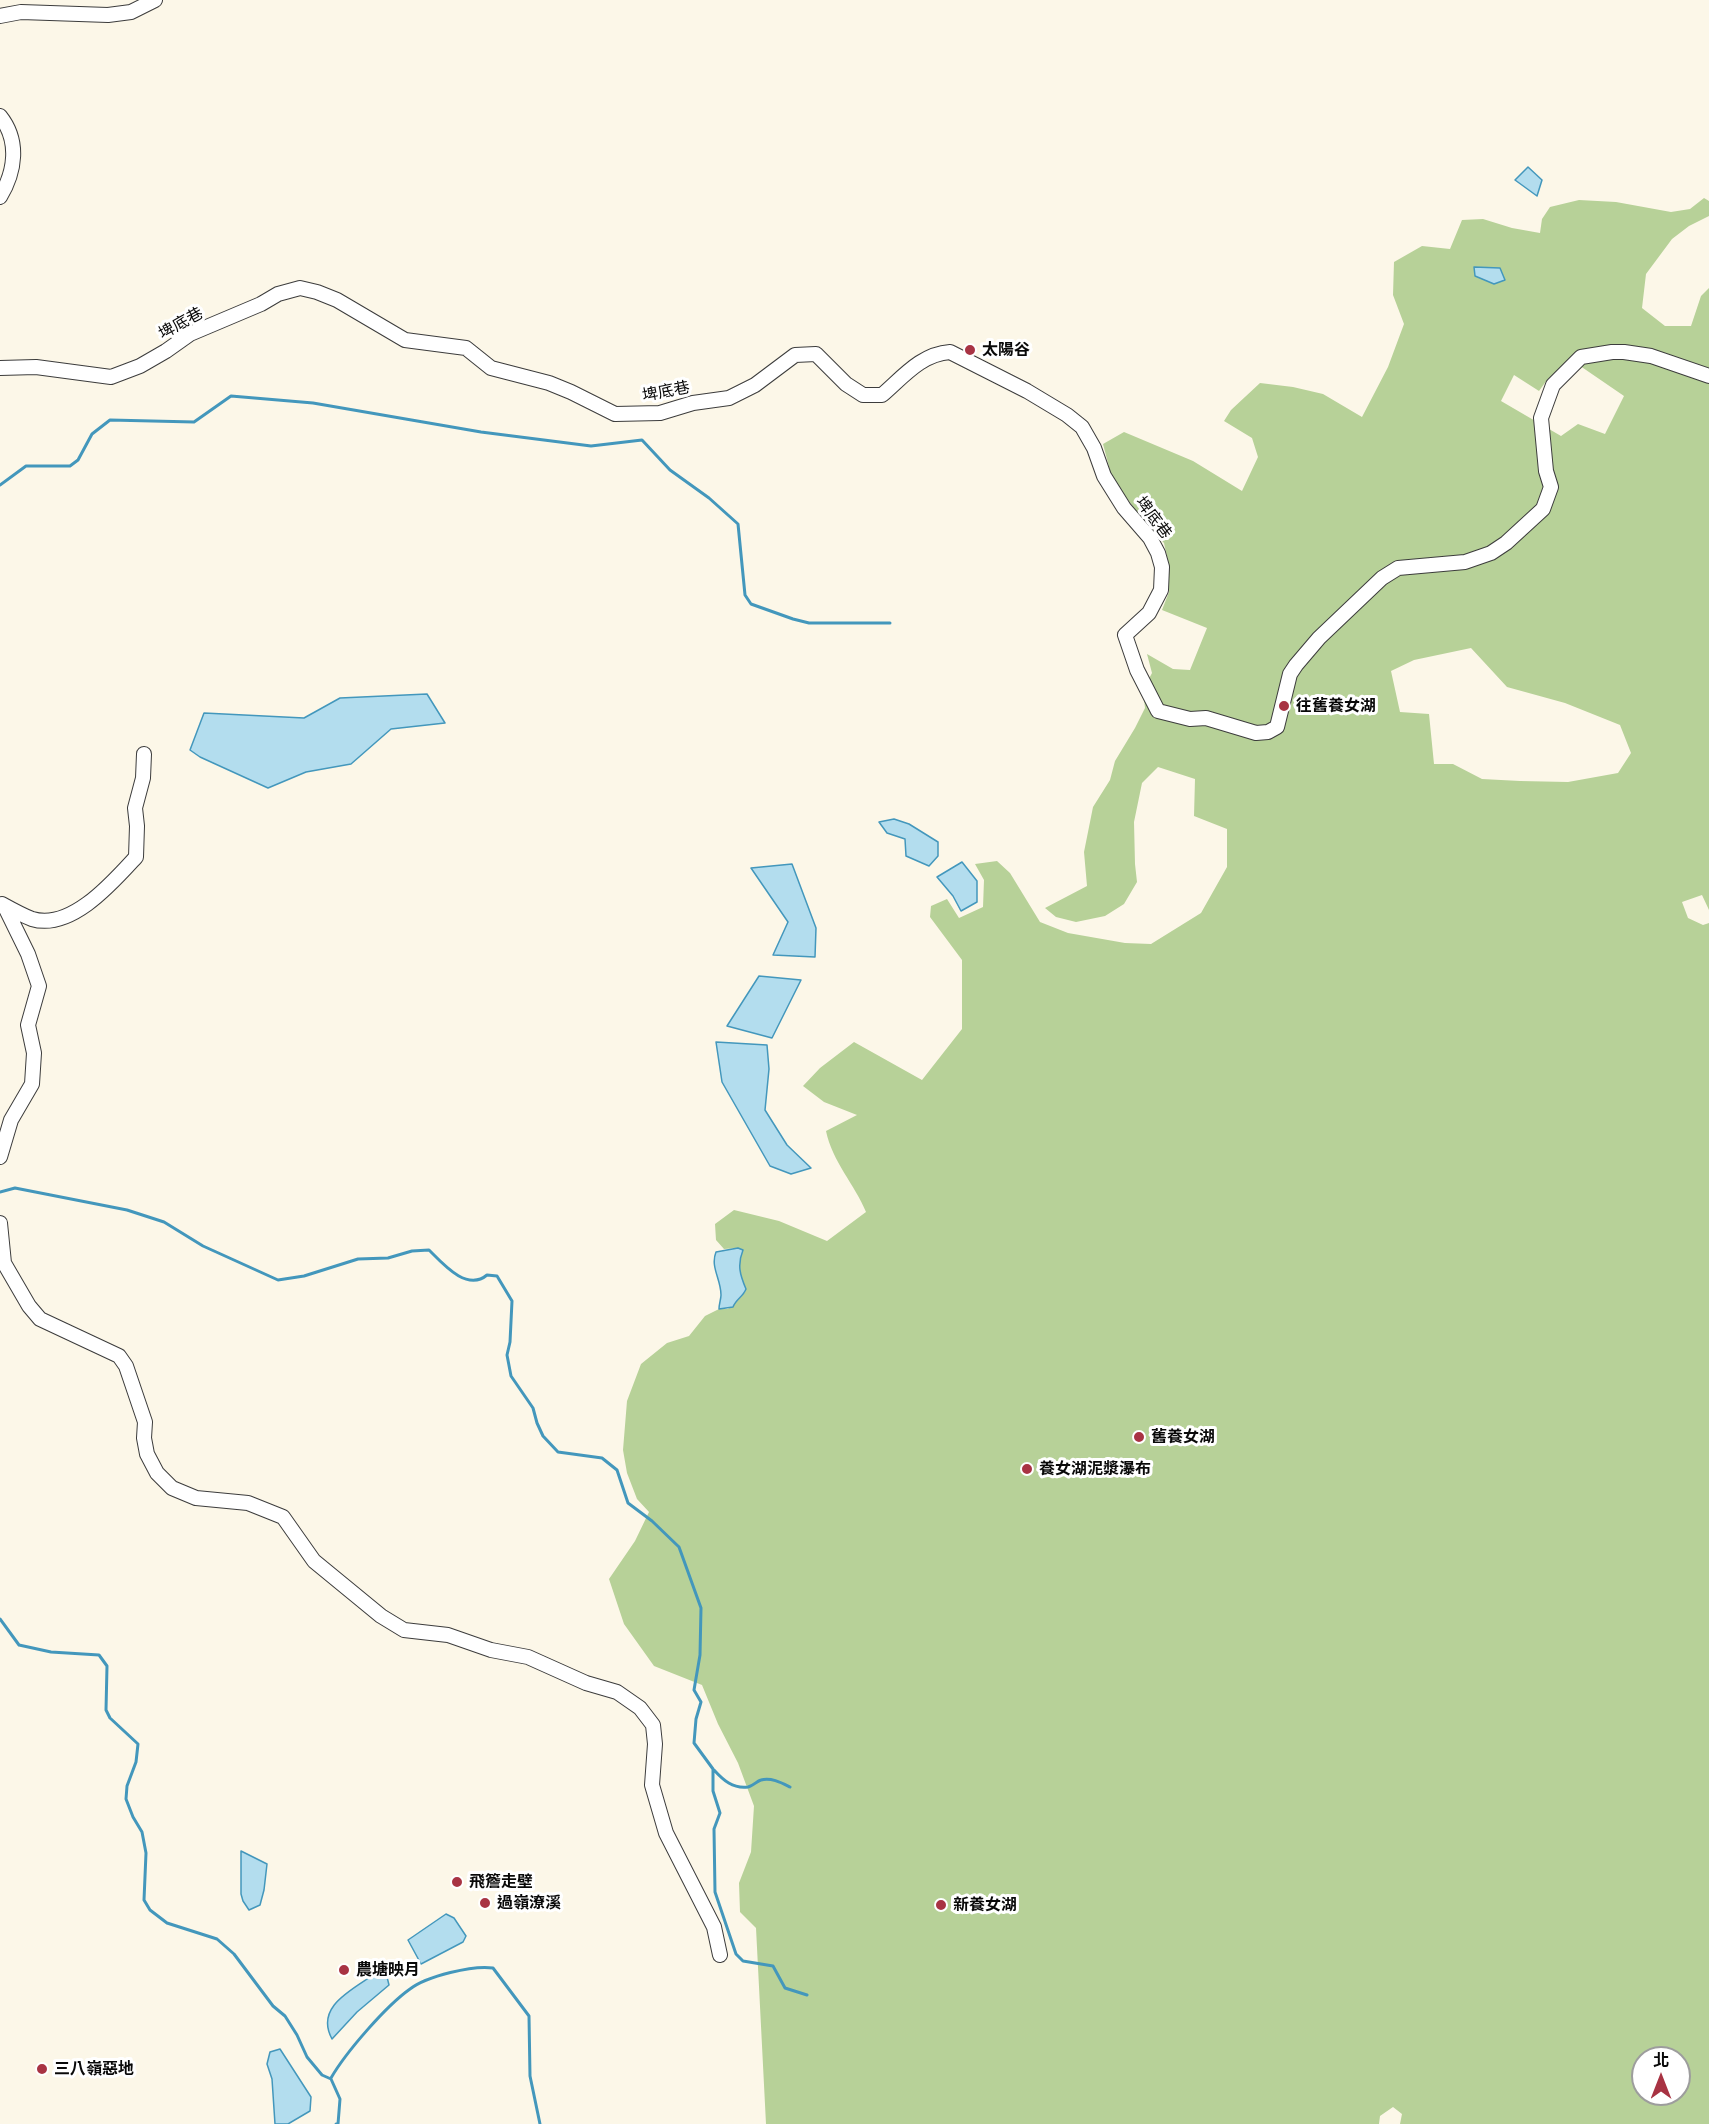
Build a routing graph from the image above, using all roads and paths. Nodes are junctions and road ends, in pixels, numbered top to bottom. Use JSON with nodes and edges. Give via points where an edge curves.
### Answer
{"nodes":[{"id":1,"x":155,"y":0,"type":"edge"},
{"id":2,"x":0,"y":16,"type":"edge"},
{"id":3,"x":0,"y":117,"type":"edge"},
{"id":4,"x":0,"y":197,"type":"edge"},
{"id":5,"x":0,"y":368,"type":"edge"},
{"id":6,"x":1709,"y":376,"type":"edge"},
{"id":7,"x":144,"y":754,"type":"dead end"},
{"id":8,"x":2,"y":904,"type":"edge"},
{"id":9,"x":0,"y":1157,"type":"edge"},
{"id":10,"x":0,"y":1223,"type":"edge"},
{"id":11,"x":720,"y":1955,"type":"dead end"}],
"edges":[{"from":1,"to":2,"type":"street","via":[[131,12],[108,15],[21,12]]},
{"from":3,"to":4,"type":"street","via":[[13,140],[13,163],[9,182]]},
{"from":5,"to":6,"type":"street","name":"埤底巷","via":[[36,367],[111,377],[140,366],[190,334],[300,288],[337,300],[405,340],[466,348],[491,368],[549,383],[615,414],[660,413],[729,398],[755,386],[795,355],[816,354],[862,395],[882,395],[920,361],[936,353],[950,352],[1027,391],[1082,427],[1095,448],[1104,477],[1150,538],[1162,567],[1161,590],[1149,613],[1125,635],[1158,711],[1190,719],[1206,718],[1256,733],[1276,727],[1296,665],[1382,578],[1398,568],[1465,562],[1491,553],[1544,509],[1551,487],[1541,418],[1553,385],[1581,357],[1612,352],[1651,356]]},
{"from":7,"to":8,"type":"street","via":[[135,808],[136,857],[92,903],[55,920],[33,919]]},
{"from":8,"to":9,"type":"street","via":[[28,954],[39,986],[28,1025],[34,1053],[32,1083],[11,1120]]},
{"from":10,"to":11,"type":"street","via":[[4,1263],[40,1319],[119,1356],[126,1366],[145,1422],[147,1454],[157,1473],[172,1488],[196,1498],[248,1503],[283,1517],[314,1561],[404,1630],[448,1635],[528,1658],[617,1692],[640,1708],[653,1725],[652,1785],[666,1833],[714,1927]]}]}
